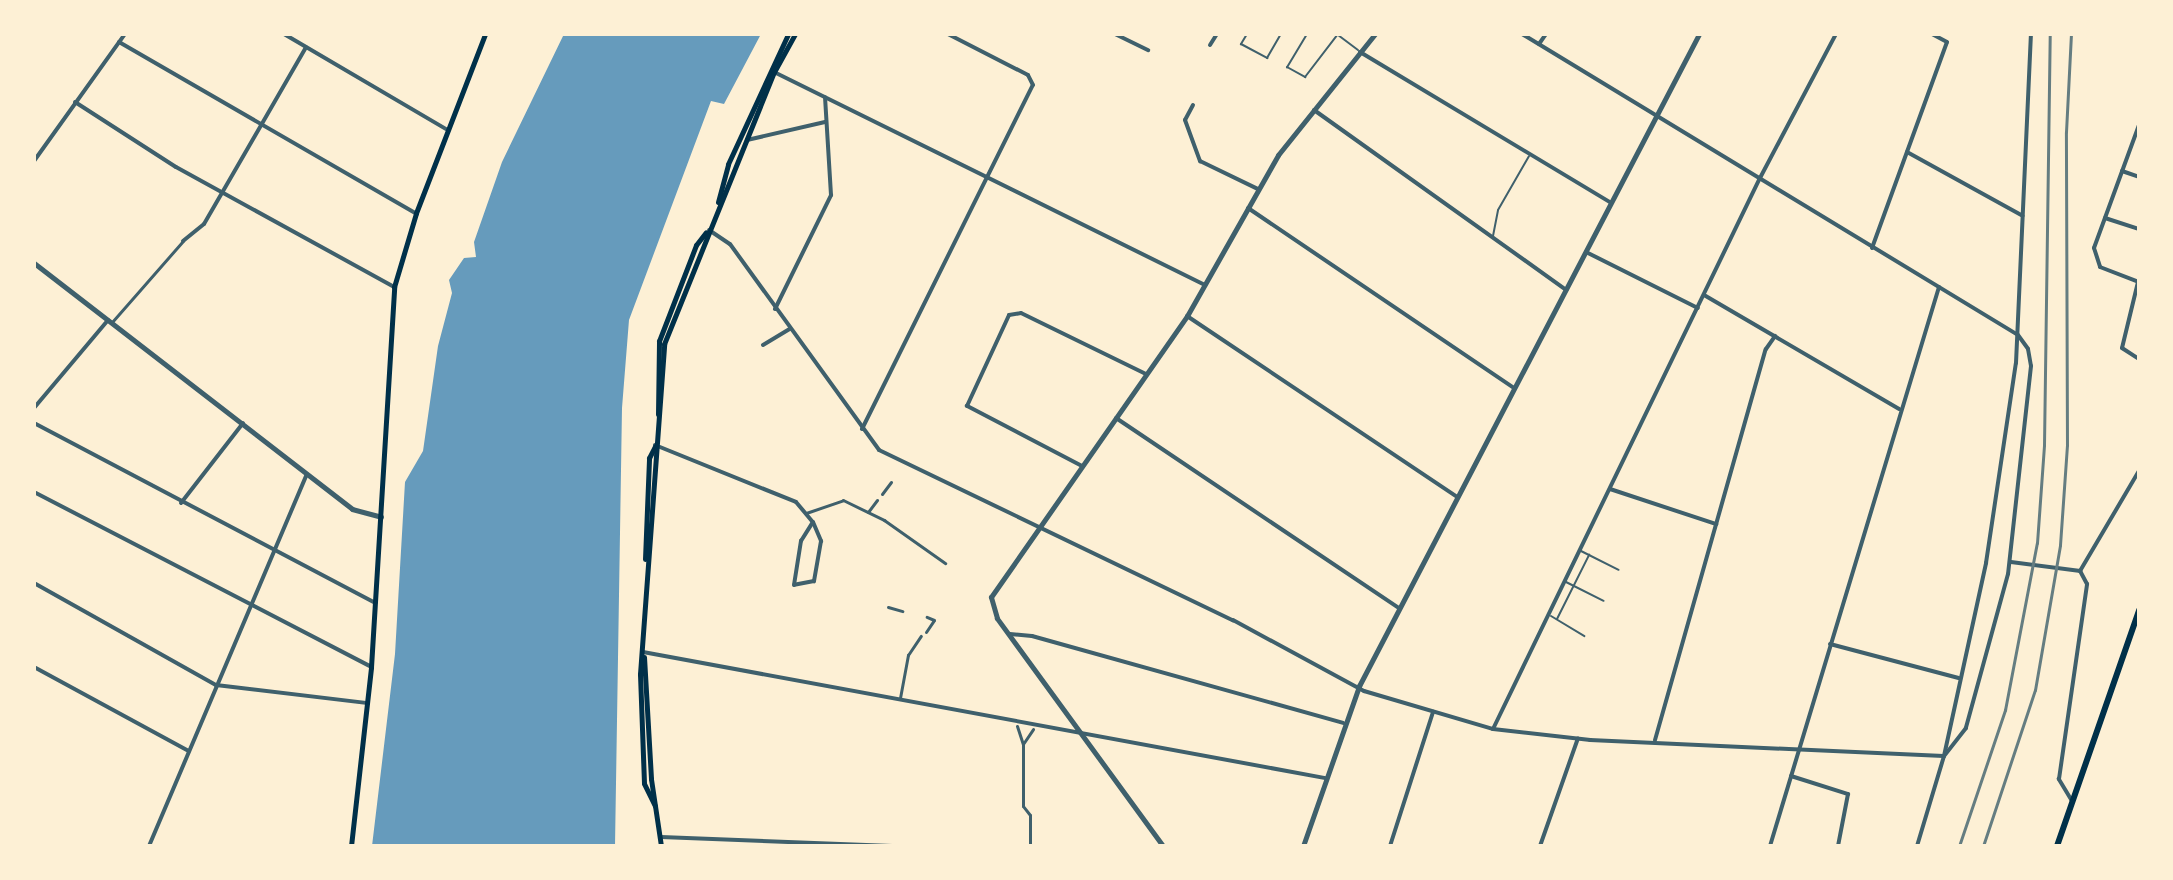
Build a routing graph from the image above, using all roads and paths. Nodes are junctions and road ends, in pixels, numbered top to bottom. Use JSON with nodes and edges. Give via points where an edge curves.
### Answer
{"nodes":[{"id":1,"x":125,"y":34,"type":"edge"},
{"id":2,"x":284,"y":34,"type":"edge"},
{"id":3,"x":485,"y":34,"type":"edge"},
{"id":4,"x":788,"y":34,"type":"edge"},
{"id":5,"x":795,"y":34,"type":"edge"},
{"id":6,"x":948,"y":34,"type":"edge"},
{"id":7,"x":1115,"y":34,"type":"edge"},
{"id":8,"x":1217,"y":34,"type":"edge"},
{"id":9,"x":1247,"y":34,"type":"edge"},
{"id":10,"x":1281,"y":34,"type":"edge"},
{"id":11,"x":1307,"y":34,"type":"edge"},
{"id":12,"x":1337,"y":34,"type":"edge"},
{"id":13,"x":1375,"y":34,"type":"edge"},
{"id":14,"x":1522,"y":34,"type":"edge"},
{"id":15,"x":1546,"y":34,"type":"edge"},
{"id":16,"x":1699,"y":34,"type":"edge"},
{"id":17,"x":1836,"y":34,"type":"edge"},
{"id":18,"x":1932,"y":34,"type":"edge"},
{"id":19,"x":2031,"y":34,"type":"edge"},
{"id":20,"x":957,"y":36,"type":"edge"},
{"id":21,"x":119,"y":42,"type":"junction"},
{"id":22,"x":1539,"y":44,"type":"junction"},
{"id":23,"x":1210,"y":45,"type":"dead end"},
{"id":24,"x":306,"y":47,"type":"junction"},
{"id":25,"x":1148,"y":50,"type":"dead end"},
{"id":26,"x":1360,"y":52,"type":"junction"},
{"id":27,"x":774,"y":72,"type":"junction"},
{"id":28,"x":825,"y":97,"type":"junction"},
{"id":29,"x":75,"y":102,"type":"junction"},
{"id":30,"x":1193,"y":105,"type":"dead end"},
{"id":31,"x":1314,"y":110,"type":"junction"},
{"id":32,"x":1657,"y":117,"type":"junction"},
{"id":33,"x":825,"y":122,"type":"junction"},
{"id":34,"x":261,"y":125,"type":"junction"},
{"id":35,"x":2139,"y":125,"type":"edge"},
{"id":36,"x":446,"y":129,"type":"junction"},
{"id":37,"x":747,"y":140,"type":"junction"},
{"id":38,"x":1907,"y":152,"type":"junction"},
{"id":39,"x":1530,"y":155,"type":"junction"},
{"id":40,"x":34,"y":161,"type":"edge"},
{"id":41,"x":2122,"y":171,"type":"junction"},
{"id":42,"x":2139,"y":177,"type":"edge"},
{"id":43,"x":988,"y":178,"type":"junction"},
{"id":44,"x":1760,"y":178,"type":"junction"},
{"id":45,"x":1258,"y":189,"type":"junction"},
{"id":46,"x":223,"y":191,"type":"junction"},
{"id":47,"x":1611,"y":203,"type":"junction"},
{"id":48,"x":1248,"y":208,"type":"junction"},
{"id":49,"x":416,"y":213,"type":"junction"},
{"id":50,"x":715,"y":216,"type":"junction"},
{"id":51,"x":2023,"y":216,"type":"junction"},
{"id":52,"x":2105,"y":218,"type":"junction"},
{"id":53,"x":2139,"y":229,"type":"edge"},
{"id":54,"x":708,"y":230,"type":"junction"},
{"id":55,"x":1492,"y":236,"type":"junction"},
{"id":56,"x":183,"y":241,"type":"joint"},
{"id":57,"x":1872,"y":248,"type":"junction"},
{"id":58,"x":1586,"y":252,"type":"junction"},
{"id":59,"x":34,"y":263,"type":"edge"},
{"id":60,"x":2138,"y":282,"type":"edge"},
{"id":61,"x":1203,"y":284,"type":"junction"},
{"id":62,"x":394,"y":287,"type":"junction"},
{"id":63,"x":1939,"y":287,"type":"junction"},
{"id":64,"x":1566,"y":290,"type":"junction"},
{"id":65,"x":1704,"y":295,"type":"junction"},
{"id":66,"x":1698,"y":308,"type":"junction"},
{"id":67,"x":775,"y":309,"type":"junction"},
{"id":68,"x":1187,"y":316,"type":"junction"},
{"id":69,"x":110,"y":322,"type":"junction"},
{"id":70,"x":790,"y":329,"type":"junction"},
{"id":71,"x":2018,"y":335,"type":"junction"},
{"id":72,"x":1775,"y":336,"type":"junction"},
{"id":73,"x":763,"y":345,"type":"dead end"},
{"id":74,"x":2139,"y":359,"type":"edge"},
{"id":75,"x":1146,"y":374,"type":"junction"},
{"id":76,"x":1514,"y":388,"type":"junction"},
{"id":77,"x":34,"y":408,"type":"edge"},
{"id":78,"x":1899,"y":410,"type":"junction"},
{"id":79,"x":1116,"y":418,"type":"junction"},
{"id":80,"x":34,"y":423,"type":"edge"},
{"id":81,"x":243,"y":423,"type":"junction"},
{"id":82,"x":862,"y":429,"type":"junction"},
{"id":83,"x":655,"y":445,"type":"junction"},
{"id":84,"x":1082,"y":466,"type":"junction"},
{"id":85,"x":2139,"y":471,"type":"edge"},
{"id":86,"x":307,"y":474,"type":"junction"},
{"id":87,"x":891,"y":482,"type":"dead end"},
{"id":88,"x":1610,"y":489,"type":"junction"},
{"id":89,"x":34,"y":492,"type":"edge"},
{"id":90,"x":882,"y":494,"type":"dead end"},
{"id":91,"x":1457,"y":497,"type":"junction"},
{"id":92,"x":877,"y":500,"type":"dead end"},
{"id":93,"x":181,"y":503,"type":"junction"},
{"id":94,"x":868,"y":512,"type":"junction"},
{"id":95,"x":806,"y":513,"type":"junction"},
{"id":96,"x":381,"y":517,"type":"junction"},
{"id":97,"x":813,"y":522,"type":"junction"},
{"id":98,"x":1716,"y":524,"type":"junction"},
{"id":99,"x":1038,"y":527,"type":"junction"},
{"id":100,"x":272,"y":550,"type":"junction"},
{"id":101,"x":1580,"y":550,"type":"junction"},
{"id":102,"x":1589,"y":555,"type":"junction"},
{"id":103,"x":2011,"y":562,"type":"junction"},
{"id":104,"x":945,"y":563,"type":"dead end"},
{"id":105,"x":1619,"y":570,"type":"dead end"},
{"id":106,"x":2080,"y":571,"type":"junction"},
{"id":107,"x":1564,"y":581,"type":"junction"},
{"id":108,"x":34,"y":583,"type":"edge"},
{"id":109,"x":1573,"y":586,"type":"junction"},
{"id":110,"x":1604,"y":601,"type":"dead end"},
{"id":111,"x":250,"y":603,"type":"junction"},
{"id":112,"x":376,"y":604,"type":"junction"},
{"id":113,"x":888,"y":607,"type":"dead end"},
{"id":114,"x":1399,"y":608,"type":"junction"},
{"id":115,"x":2139,"y":610,"type":"edge"},
{"id":116,"x":902,"y":611,"type":"dead end"},
{"id":117,"x":1548,"y":613,"type":"junction"},
{"id":118,"x":927,"y":617,"type":"dead end"},
{"id":119,"x":1557,"y":619,"type":"junction"},
{"id":120,"x":926,"y":632,"type":"dead end"},
{"id":121,"x":1010,"y":634,"type":"junction"},
{"id":122,"x":921,"y":636,"type":"dead end"},
{"id":123,"x":1584,"y":636,"type":"dead end"},
{"id":124,"x":1830,"y":644,"type":"junction"},
{"id":125,"x":643,"y":652,"type":"junction"},
{"id":126,"x":34,"y":667,"type":"edge"},
{"id":127,"x":371,"y":667,"type":"junction"},
{"id":128,"x":1959,"y":678,"type":"junction"},
{"id":129,"x":216,"y":685,"type":"junction"},
{"id":130,"x":1359,"y":686,"type":"junction"},
{"id":131,"x":900,"y":698,"type":"junction"},
{"id":132,"x":368,"y":703,"type":"junction"},
{"id":133,"x":1433,"y":712,"type":"junction"},
{"id":134,"x":1343,"y":723,"type":"junction"},
{"id":135,"x":1017,"y":726,"type":"dead end"},
{"id":136,"x":1033,"y":729,"type":"dead end"},
{"id":137,"x":1493,"y":729,"type":"junction"},
{"id":138,"x":1082,"y":732,"type":"junction"},
{"id":139,"x":1578,"y":738,"type":"junction"},
{"id":140,"x":1655,"y":740,"type":"junction"},
{"id":141,"x":1023,"y":744,"type":"junction"},
{"id":142,"x":1800,"y":747,"type":"junction"},
{"id":143,"x":189,"y":751,"type":"junction"},
{"id":144,"x":1944,"y":756,"type":"junction"},
{"id":145,"x":1791,"y":776,"type":"junction"},
{"id":146,"x":1325,"y":778,"type":"junction"},
{"id":147,"x":2073,"y":803,"type":"junction"},
{"id":148,"x":661,"y":837,"type":"junction"},
{"id":149,"x":1030,"y":845,"type":"edge"},
{"id":150,"x":149,"y":846,"type":"edge"},
{"id":151,"x":351,"y":846,"type":"edge"},
{"id":152,"x":664,"y":846,"type":"edge"},
{"id":153,"x":899,"y":846,"type":"edge"},
{"id":154,"x":1163,"y":846,"type":"edge"},
{"id":155,"x":1303,"y":846,"type":"edge"},
{"id":156,"x":1390,"y":846,"type":"edge"},
{"id":157,"x":1540,"y":846,"type":"edge"},
{"id":158,"x":1770,"y":846,"type":"edge"},
{"id":159,"x":1838,"y":846,"type":"edge"},
{"id":160,"x":1917,"y":846,"type":"edge"},
{"id":161,"x":2057,"y":846,"type":"edge"}],
"edges":[{"from":1,"to":21,"type":"street"},
{"from":2,"to":24,"type":"street"},
{"from":3,"to":36,"type":"main road"},
{"from":4,"to":50,"type":"main road","via":[[728,164]]},
{"from":5,"to":27,"type":"main road"},
{"from":6,"to":20,"type":"street"},
{"from":7,"to":25,"type":"street"},
{"from":8,"to":23,"type":"street"},
{"from":9,"to":10,"type":"lane","via":[[1241,44],[1267,58]]},
{"from":11,"to":12,"type":"lane","via":[[1287,67],[1305,77]]},
{"from":12,"to":26,"type":"lane"},
{"from":13,"to":26,"type":"street"},
{"from":14,"to":22,"type":"street"},
{"from":15,"to":22,"type":"street"},
{"from":16,"to":32,"type":"street"},
{"from":17,"to":44,"type":"street"},
{"from":18,"to":38,"type":"street","via":[[1947,42]]},
{"from":19,"to":51,"type":"street"},
{"from":20,"to":43,"type":"street","via":[[1028,75],[1033,85]]},
{"from":21,"to":29,"type":"street"},
{"from":21,"to":34,"type":"street"},
{"from":22,"to":32,"type":"street"},
{"from":24,"to":34,"type":"street"},
{"from":24,"to":36,"type":"street"},
{"from":26,"to":31,"type":"street"},
{"from":26,"to":39,"type":"street"},
{"from":27,"to":28,"type":"street"},
{"from":27,"to":37,"type":"main road"},
{"from":28,"to":33,"type":"street"},
{"from":28,"to":43,"type":"street"},
{"from":29,"to":40,"type":"street"},
{"from":29,"to":46,"type":"street"},
{"from":30,"to":45,"type":"street","via":[[1185,120],[1200,161]]},
{"from":31,"to":45,"type":"street"},
{"from":31,"to":55,"type":"street"},
{"from":32,"to":44,"type":"street"},
{"from":32,"to":47,"type":"street"},
{"from":33,"to":37,"type":"street"},
{"from":33,"to":67,"type":"street","via":[[831,195]]},
{"from":34,"to":46,"type":"street"},
{"from":34,"to":49,"type":"street"},
{"from":35,"to":41,"type":"street"},
{"from":36,"to":49,"type":"main road"},
{"from":37,"to":50,"type":"main road"},
{"from":38,"to":51,"type":"street"},
{"from":38,"to":57,"type":"street"},
{"from":39,"to":47,"type":"street"},
{"from":39,"to":55,"type":"lane","via":[[1498,210]]},
{"from":41,"to":42,"type":"street"},
{"from":41,"to":52,"type":"street"},
{"from":43,"to":61,"type":"street"},
{"from":43,"to":82,"type":"street"},
{"from":44,"to":57,"type":"street"},
{"from":44,"to":65,"type":"street"},
{"from":45,"to":48,"type":"street"},
{"from":46,"to":56,"type":"street","via":[[204,224]]},
{"from":46,"to":62,"type":"street"},
{"from":47,"to":58,"type":"street"},
{"from":48,"to":61,"type":"street"},
{"from":48,"to":76,"type":"street"},
{"from":49,"to":62,"type":"main road"},
{"from":50,"to":54,"type":"main road"},
{"from":51,"to":71,"type":"street"},
{"from":52,"to":53,"type":"street"},
{"from":52,"to":60,"type":"street","via":[[2095,258],[2100,267]]},
{"from":54,"to":67,"type":"street","via":[[730,244]]},
{"from":54,"to":83,"type":"main road","via":[[664,344]]},
{"from":55,"to":64,"type":"street"},
{"from":56,"to":69,"type":"street"},
{"from":57,"to":63,"type":"street"},
{"from":58,"to":64,"type":"street"},
{"from":58,"to":66,"type":"street"},
{"from":59,"to":69,"type":"street"},
{"from":60,"to":74,"type":"street","via":[[2122,348]]},
{"from":61,"to":68,"type":"street"},
{"from":62,"to":96,"type":"main road"},
{"from":63,"to":71,"type":"street"},
{"from":63,"to":78,"type":"street"},
{"from":64,"to":76,"type":"street"},
{"from":65,"to":66,"type":"street"},
{"from":65,"to":72,"type":"street"},
{"from":66,"to":88,"type":"street"},
{"from":67,"to":70,"type":"street"},
{"from":68,"to":75,"type":"street"},
{"from":68,"to":91,"type":"street"},
{"from":69,"to":77,"type":"street"},
{"from":69,"to":81,"type":"street"},
{"from":70,"to":73,"type":"street"},
{"from":70,"to":82,"type":"street"},
{"from":71,"to":103,"type":"street","via":[[2031,356]]},
{"from":71,"to":128,"type":"street","via":[[1986,563]]},
{"from":72,"to":78,"type":"street"},
{"from":72,"to":98,"type":"street","via":[[1766,349]]},
{"from":75,"to":79,"type":"street"},
{"from":75,"to":84,"type":"street","via":[[1021,313],[1009,315],[967,406]]},
{"from":76,"to":91,"type":"street"},
{"from":78,"to":124,"type":"street"},
{"from":79,"to":84,"type":"street"},
{"from":79,"to":114,"type":"street"},
{"from":80,"to":93,"type":"street"},
{"from":81,"to":86,"type":"street"},
{"from":81,"to":93,"type":"street"},
{"from":82,"to":99,"type":"street","via":[[879,450]]},
{"from":83,"to":95,"type":"street","via":[[796,502]]},
{"from":83,"to":125,"type":"main road","via":[[649,458]]},
{"from":84,"to":99,"type":"street"},
{"from":85,"to":106,"type":"street"},
{"from":86,"to":96,"type":"street","via":[[358,512]]},
{"from":86,"to":100,"type":"street"},
{"from":87,"to":90,"type":"street"},
{"from":88,"to":98,"type":"street"},
{"from":88,"to":101,"type":"street"},
{"from":89,"to":111,"type":"street"},
{"from":91,"to":114,"type":"street"},
{"from":92,"to":94,"type":"street"},
{"from":93,"to":100,"type":"street"},
{"from":94,"to":95,"type":"street","via":[[843,500]]},
{"from":94,"to":104,"type":"street"},
{"from":95,"to":97,"type":"street"},
{"from":96,"to":112,"type":"main road"},
{"from":97,"to":97,"type":"street","via":[[801,541],[794,585],[814,581],[821,541]]},
{"from":98,"to":140,"type":"street"},
{"from":99,"to":121,"type":"street","via":[[998,582],[991,604]]},
{"from":99,"to":130,"type":"street"},
{"from":100,"to":111,"type":"street"},
{"from":100,"to":112,"type":"street"},
{"from":101,"to":102,"type":"lane"},
{"from":101,"to":107,"type":"street"},
{"from":102,"to":105,"type":"lane"},
{"from":102,"to":109,"type":"lane"},
{"from":103,"to":106,"type":"street"},
{"from":103,"to":144,"type":"street","via":[[1966,728]]},
{"from":106,"to":147,"type":"street","via":[[2087,584],[2059,779]]},
{"from":107,"to":109,"type":"lane"},
{"from":107,"to":117,"type":"street"},
{"from":108,"to":129,"type":"street"},
{"from":109,"to":110,"type":"lane"},
{"from":109,"to":119,"type":"lane"},
{"from":111,"to":127,"type":"street"},
{"from":111,"to":129,"type":"street"},
{"from":112,"to":127,"type":"main road"},
{"from":113,"to":116,"type":"street"},
{"from":114,"to":130,"type":"street"},
{"from":115,"to":147,"type":"main road"},
{"from":117,"to":119,"type":"lane"},
{"from":117,"to":137,"type":"street"},
{"from":118,"to":120,"type":"street","via":[[934,620]]},
{"from":119,"to":123,"type":"lane"},
{"from":121,"to":134,"type":"street"},
{"from":121,"to":138,"type":"street"},
{"from":122,"to":131,"type":"street","via":[[908,655]]},
{"from":124,"to":128,"type":"street"},
{"from":124,"to":142,"type":"street"},
{"from":125,"to":131,"type":"street"},
{"from":125,"to":148,"type":"main road"},
{"from":126,"to":143,"type":"street"},
{"from":127,"to":132,"type":"main road"},
{"from":128,"to":144,"type":"street"},
{"from":129,"to":132,"type":"street"},
{"from":129,"to":143,"type":"street"},
{"from":130,"to":133,"type":"street"},
{"from":130,"to":134,"type":"street"},
{"from":131,"to":138,"type":"street"},
{"from":132,"to":151,"type":"main road"},
{"from":133,"to":137,"type":"street"},
{"from":133,"to":156,"type":"street"},
{"from":134,"to":146,"type":"street"},
{"from":135,"to":141,"type":"street"},
{"from":136,"to":141,"type":"street"},
{"from":137,"to":139,"type":"street"},
{"from":138,"to":146,"type":"street"},
{"from":138,"to":154,"type":"street"},
{"from":139,"to":140,"type":"street"},
{"from":139,"to":157,"type":"street"},
{"from":140,"to":142,"type":"street"},
{"from":141,"to":149,"type":"street","via":[[1023,806],[1030,815]]},
{"from":142,"to":144,"type":"street"},
{"from":142,"to":145,"type":"street"},
{"from":143,"to":150,"type":"street"},
{"from":144,"to":160,"type":"street"},
{"from":145,"to":158,"type":"street"},
{"from":145,"to":159,"type":"street","via":[[1848,794]]},
{"from":146,"to":155,"type":"street"},
{"from":147,"to":161,"type":"main road"},
{"from":148,"to":152,"type":"main road"},
{"from":148,"to":153,"type":"street"}]}
